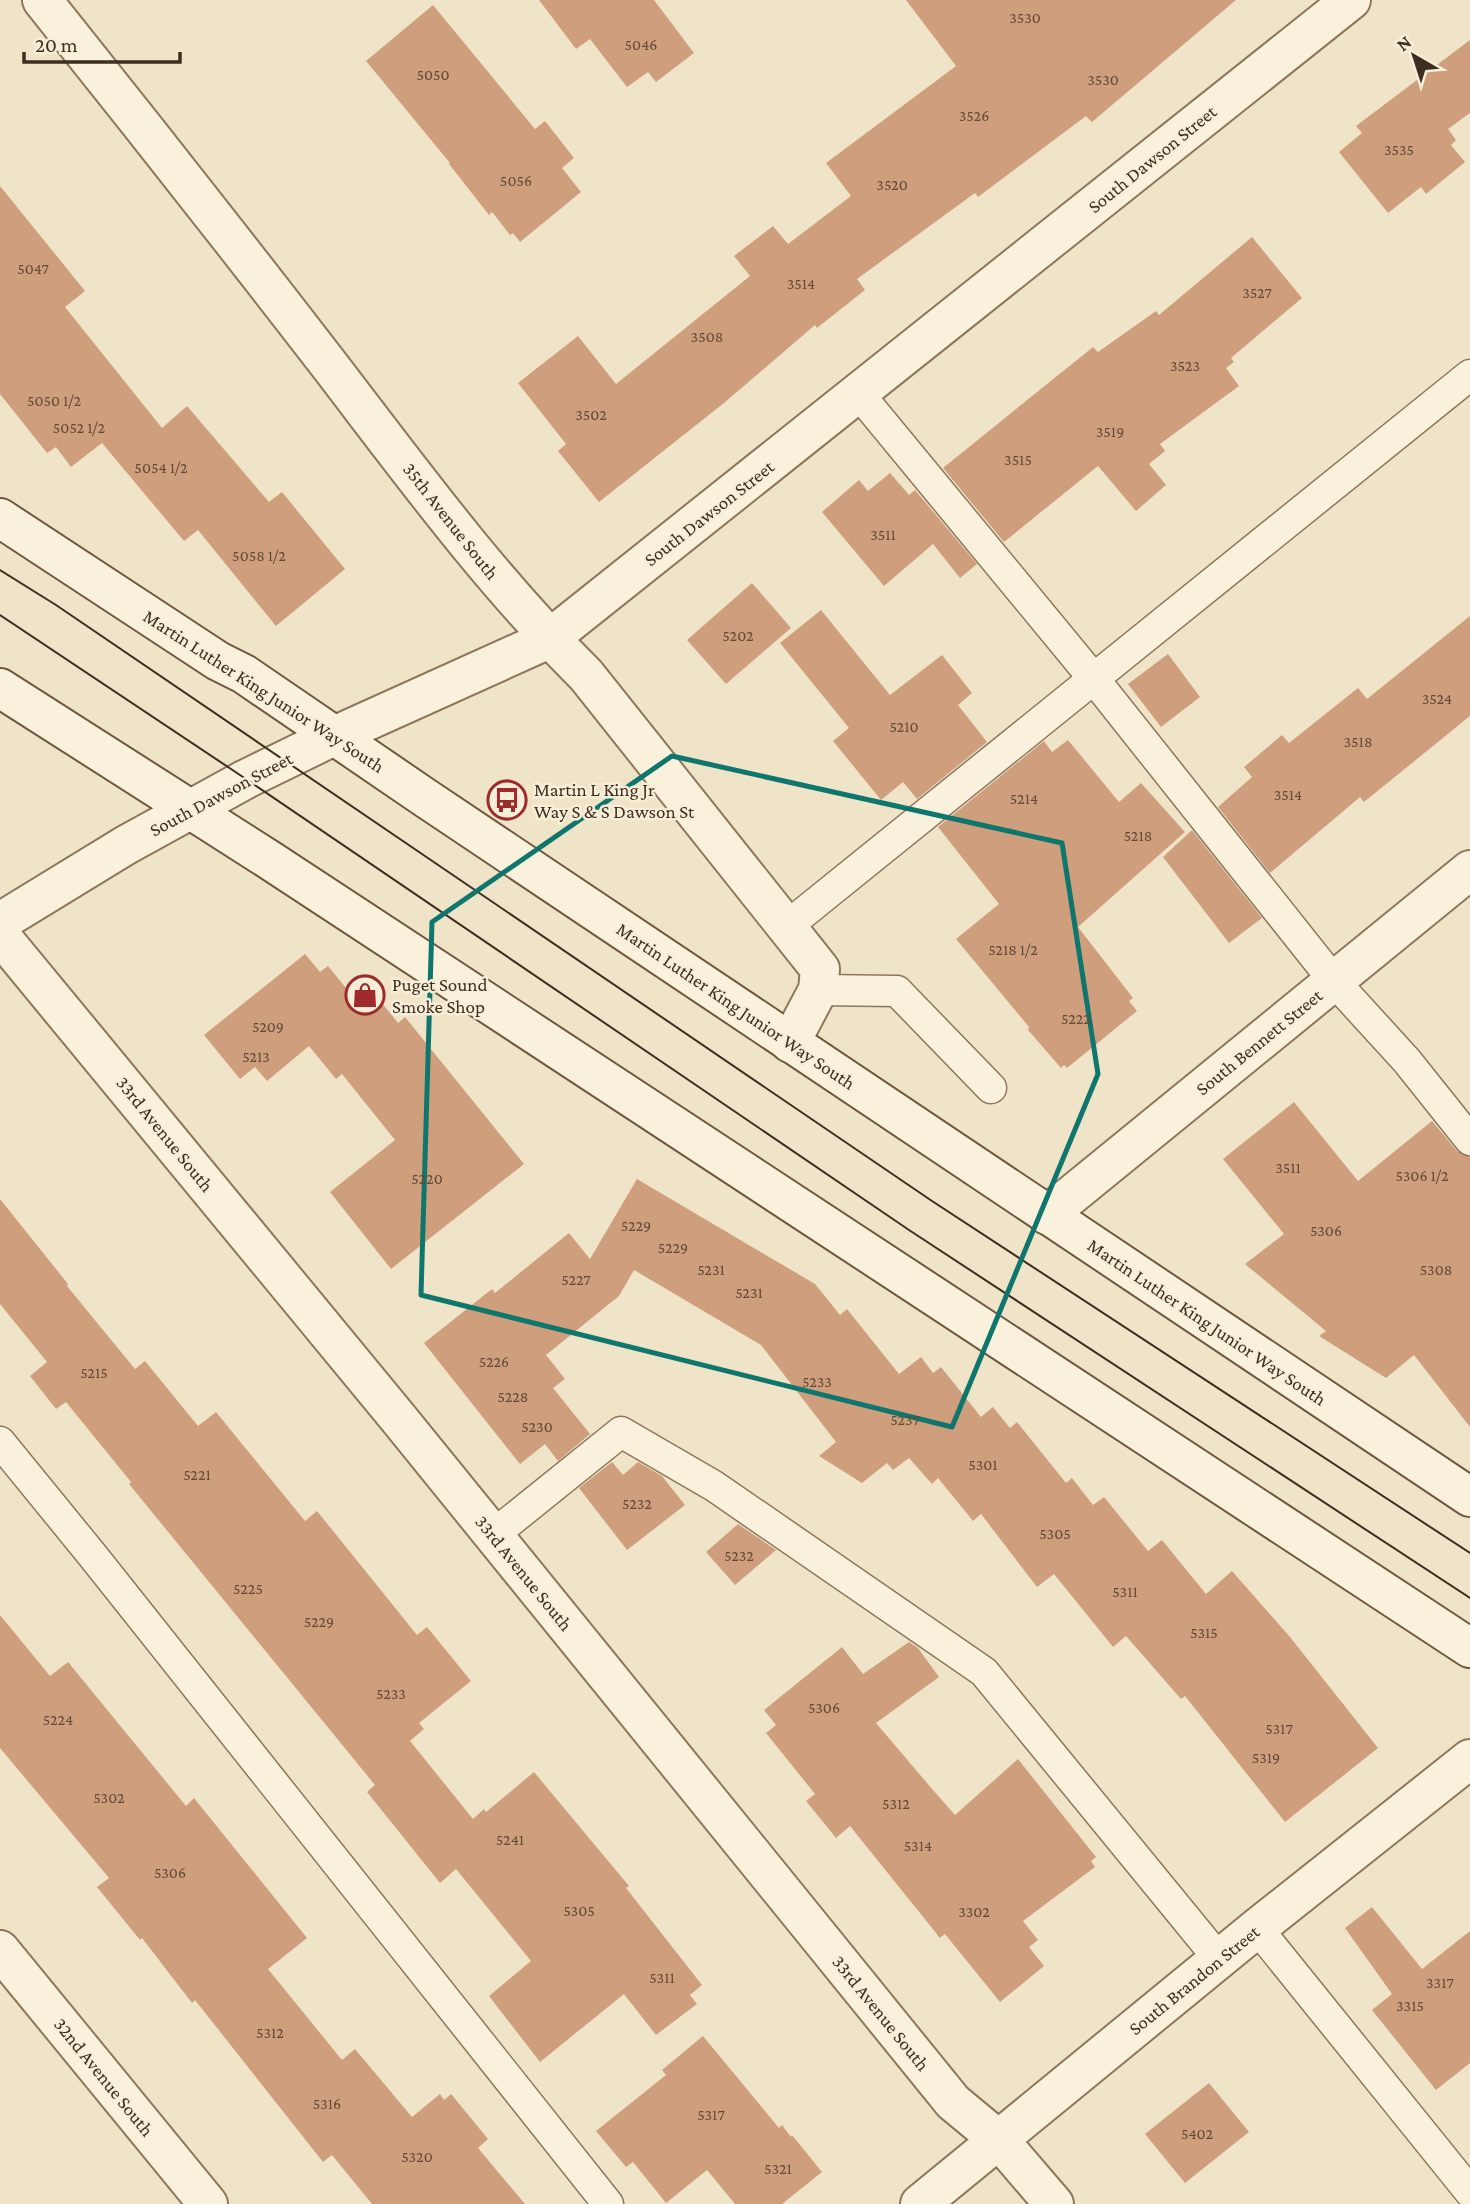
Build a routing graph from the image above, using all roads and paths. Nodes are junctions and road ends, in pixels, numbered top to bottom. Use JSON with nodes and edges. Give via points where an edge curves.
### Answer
{"nodes":[{"id":1,"x":42,"y":0,"type":"edge"},
{"id":2,"x":1351,"y":0,"type":"edge"},
{"id":3,"x":1470,"y":375,"type":"edge"},
{"id":4,"x":859,"y":394,"type":"junction"},
{"id":5,"x":0,"y":518,"type":"edge"},
{"id":6,"x":549,"y":639,"type":"junction"},
{"id":7,"x":1094,"y":679,"type":"junction"},
{"id":8,"x":0,"y":688,"type":"edge"},
{"id":9,"x":334,"y":736,"type":"junction"},
{"id":10,"x":190,"y":810,"type":"junction"},
{"id":11,"x":1470,"y":870,"type":"edge"},
{"id":12,"x":0,"y":922,"type":"edge"},
{"id":13,"x":786,"y":927,"type":"junction"},
{"id":14,"x":0,"y":935,"type":"edge"},
{"id":15,"x":1334,"y":981,"type":"junction"},
{"id":16,"x":818,"y":990,"type":"junction"},
{"id":17,"x":790,"y":1043,"type":"junction"},
{"id":18,"x":992,"y":1088,"type":"dead end"},
{"id":19,"x":1470,"y":1140,"type":"edge"},
{"id":20,"x":1047,"y":1215,"type":"junction"},
{"id":21,"x":0,"y":1442,"type":"edge"},
{"id":22,"x":1470,"y":1497,"type":"edge"},
{"id":23,"x":493,"y":1535,"type":"junction"},
{"id":24,"x":1470,"y":1648,"type":"edge"},
{"id":25,"x":1470,"y":1759,"type":"edge"},
{"id":26,"x":1257,"y":1928,"type":"junction"},
{"id":27,"x":0,"y":1950,"type":"edge"},
{"id":28,"x":1219,"y":1959,"type":"junction"},
{"id":29,"x":1000,"y":2141,"type":"junction"},
{"id":30,"x":1470,"y":2192,"type":"edge"},
{"id":31,"x":208,"y":2204,"type":"edge"},
{"id":32,"x":608,"y":2204,"type":"edge"},
{"id":33,"x":920,"y":2204,"type":"edge"},
{"id":34,"x":1054,"y":2204,"type":"edge"}],
"edges":[{"from":1,"to":6,"type":"street","name":"35th Avenue South","via":[[477,558]]},
{"from":2,"to":4,"type":"street","name":"South Dawson Street"},
{"from":3,"to":7,"type":"lane"},
{"from":4,"to":6,"type":"street","name":"South Dawson Street"},
{"from":4,"to":7,"type":"lane"},
{"from":5,"to":9,"type":"street","name":"Martin Luther King Junior Way South"},
{"from":6,"to":9,"type":"street","name":"South Dawson Street"},
{"from":6,"to":13,"type":"street","name":"35th Avenue South","via":[[586,675]]},
{"from":7,"to":13,"type":"lane"},
{"from":7,"to":15,"type":"lane"},
{"from":8,"to":10,"type":"street"},
{"from":9,"to":10,"type":"street","name":"South Dawson Street"},
{"from":9,"to":17,"type":"street","name":"Martin Luther King Junior Way South"},
{"from":10,"to":12,"type":"street","name":"South Dawson Street"},
{"from":10,"to":24,"type":"street"},
{"from":11,"to":15,"type":"street","name":"South Bennett Street"},
{"from":13,"to":16,"type":"street","name":"35th Avenue South","via":[[820,969]]},
{"from":14,"to":23,"type":"street","name":"33rd Avenue South"},
{"from":15,"to":19,"type":"lane"},
{"from":15,"to":20,"type":"street","name":"South Bennett Street"},
{"from":16,"to":17,"type":"street"},
{"from":16,"to":18,"type":"lane","via":[[897,991]]},
{"from":17,"to":20,"type":"street","name":"Martin Luther King Junior Way South"},
{"from":20,"to":22,"type":"street","name":"Martin Luther King Junior Way South"},
{"from":21,"to":32,"type":"lane"},
{"from":23,"to":28,"type":"lane","via":[[621,1432],[714,1486],[984,1672]]},
{"from":23,"to":29,"type":"street","name":"33rd Avenue South","via":[[953,2102]]},
{"from":25,"to":26,"type":"street","name":"South Brandon Street"},
{"from":26,"to":28,"type":"street","name":"South Brandon Street"},
{"from":26,"to":30,"type":"lane"},
{"from":27,"to":31,"type":"street","name":"32nd Avenue South"},
{"from":28,"to":29,"type":"street","name":"South Brandon Street"},
{"from":29,"to":33,"type":"street","name":"South Brandon Street"},
{"from":29,"to":34,"type":"street","name":"33rd Avenue South"}]}
